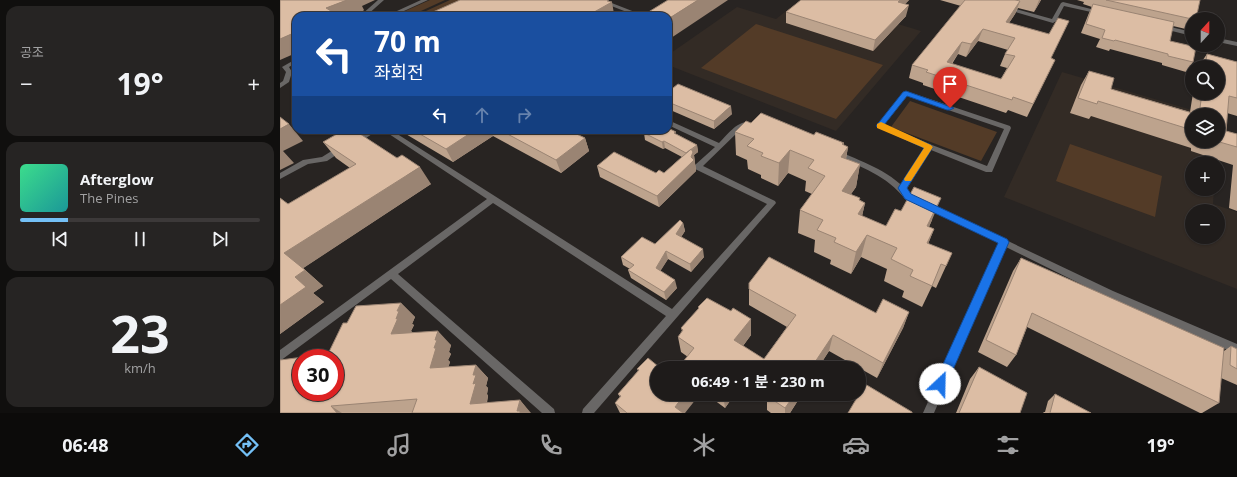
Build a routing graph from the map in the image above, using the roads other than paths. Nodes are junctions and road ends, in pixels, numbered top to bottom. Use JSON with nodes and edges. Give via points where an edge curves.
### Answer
{"nodes":[{"id":1,"x":381,"y":0,"type":"edge"},
{"id":2,"x":425,"y":0,"type":"edge"},
{"id":3,"x":599,"y":0,"type":"edge"},
{"id":4,"x":995,"y":0,"type":"edge"},
{"id":5,"x":368,"y":12,"type":"edge"},
{"id":6,"x":398,"y":12,"type":"edge"},
{"id":7,"x":631,"y":12,"type":"edge"},
{"id":8,"x":1108,"y":14,"type":"edge"},
{"id":9,"x":1154,"y":25,"type":"edge"},
{"id":10,"x":1185,"y":32,"type":"edge"},
{"id":11,"x":1225,"y":42,"type":"edge"},
{"id":12,"x":1236,"y":44,"type":"edge"},
{"id":13,"x":1237,"y":51,"type":"edge"},
{"id":14,"x":292,"y":63,"type":"edge"},
{"id":15,"x":280,"y":86,"type":"edge"},
{"id":16,"x":672,"y":124,"type":"edge"},
{"id":17,"x":756,"y":124,"type":"edge"},
{"id":18,"x":368,"y":134,"type":"edge"},
{"id":19,"x":392,"y":134,"type":"edge"},
{"id":20,"x":720,"y":146,"type":"junction"},
{"id":21,"x":929,"y":147,"type":"junction"},
{"id":22,"x":830,"y":151,"type":"edge"},
{"id":23,"x":280,"y":176,"type":"edge"},
{"id":24,"x":902,"y":188,"type":"junction"},
{"id":25,"x":493,"y":199,"type":"junction"},
{"id":26,"x":1004,"y":242,"type":"junction"},
{"id":27,"x":391,"y":274,"type":"junction"},
{"id":28,"x":672,"y":315,"type":"junction"},
{"id":29,"x":1237,"y":349,"type":"edge"},
{"id":30,"x":280,"y":356,"type":"edge"},
{"id":31,"x":550,"y":413,"type":"edge"},
{"id":32,"x":587,"y":413,"type":"edge"},
{"id":33,"x":928,"y":413,"type":"edge"}],
"edges":[{"from":1,"to":5,"type":"street"},
{"from":2,"to":6,"type":"street"},
{"from":3,"to":7,"type":"street"},
{"from":4,"to":8,"type":"street","via":[[1000,6],[1053,21],[1063,4]]},
{"from":9,"to":10,"type":"street"},
{"from":11,"to":12,"type":"street"},
{"from":12,"to":13,"type":"street"},
{"from":14,"to":15,"type":"street","via":[[285,67],[289,72],[286,82]]},
{"from":16,"to":20,"type":"street"},
{"from":17,"to":20,"type":"street","via":[[750,123],[737,129]]},
{"from":18,"to":23,"type":"street","via":[[324,159],[306,162]]},
{"from":19,"to":25,"type":"street"},
{"from":20,"to":28,"type":"street","via":[[698,166],[772,203]]},
{"from":21,"to":21,"type":"street","via":[[989,170],[1008,128],[906,93],[880,126]]},
{"from":21,"to":24,"type":"street"},
{"from":22,"to":24,"type":"street","via":[[891,178]]},
{"from":24,"to":26,"type":"street","via":[[908,196]]},
{"from":25,"to":27,"type":"street"},
{"from":25,"to":28,"type":"street"},
{"from":26,"to":29,"type":"street","via":[[1110,294]]},
{"from":26,"to":33,"type":"street"},
{"from":27,"to":30,"type":"street"},
{"from":27,"to":31,"type":"street"},
{"from":28,"to":32,"type":"street"}]}
